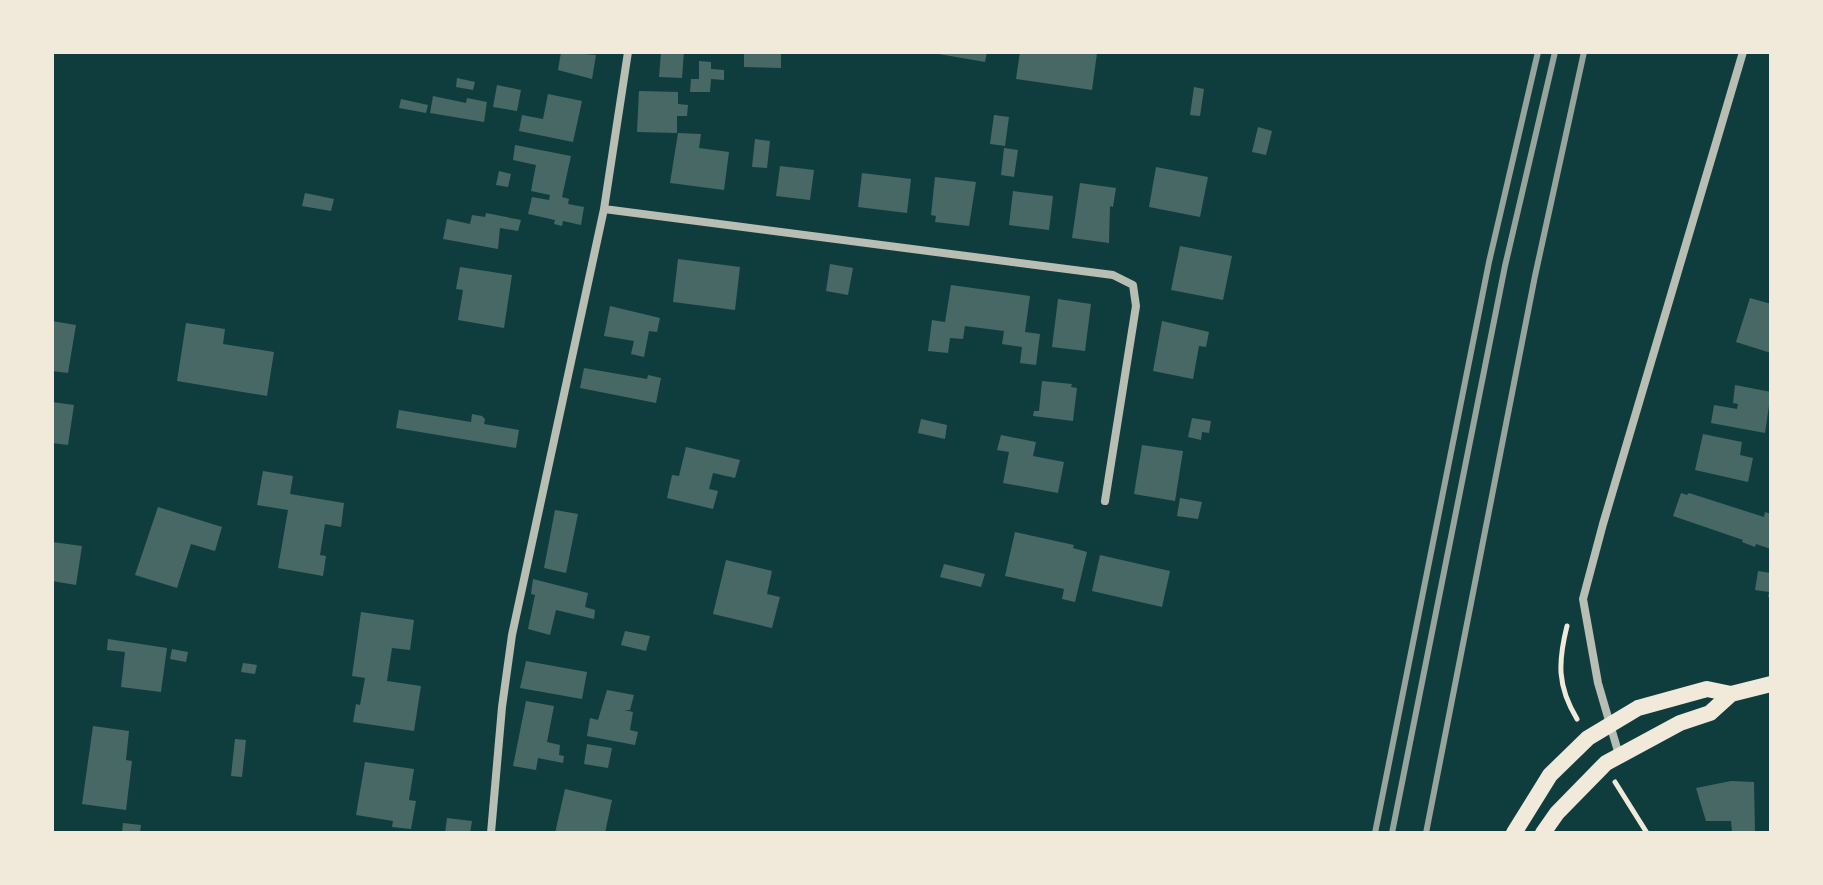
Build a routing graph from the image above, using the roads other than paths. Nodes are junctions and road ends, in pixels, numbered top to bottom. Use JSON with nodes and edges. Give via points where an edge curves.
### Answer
{"nodes":[{"id":1,"x":628,"y":52,"type":"edge"},
{"id":2,"x":1743,"y":52,"type":"edge"},
{"id":3,"x":604,"y":209,"type":"junction"},
{"id":4,"x":1105,"y":501,"type":"dead end"},
{"id":5,"x":1771,"y":684,"type":"edge"},
{"id":6,"x":1731,"y":694,"type":"junction"},
{"id":7,"x":1609,"y":725,"type":"junction"},
{"id":8,"x":1613,"y":759,"type":"junction"},
{"id":9,"x":491,"y":833,"type":"edge"},
{"id":10,"x":1514,"y":833,"type":"edge"},
{"id":11,"x":1543,"y":833,"type":"edge"}],
"edges":[{"from":1,"to":3,"type":"street"},
{"from":2,"to":7,"type":"street","via":[[1583,599]]},
{"from":3,"to":4,"type":"street","via":[[1113,275],[1133,285],[1136,306]]},
{"from":3,"to":9,"type":"street","via":[[512,635]]},
{"from":5,"to":6,"type":"main road"},
{"from":6,"to":7,"type":"main road","via":[[1707,689],[1638,708]]},
{"from":6,"to":8,"type":"main road","via":[[1710,713]]},
{"from":7,"to":8,"type":"street"},
{"from":7,"to":10,"type":"main road","via":[[1550,775]]},
{"from":8,"to":11,"type":"main road"}]}
